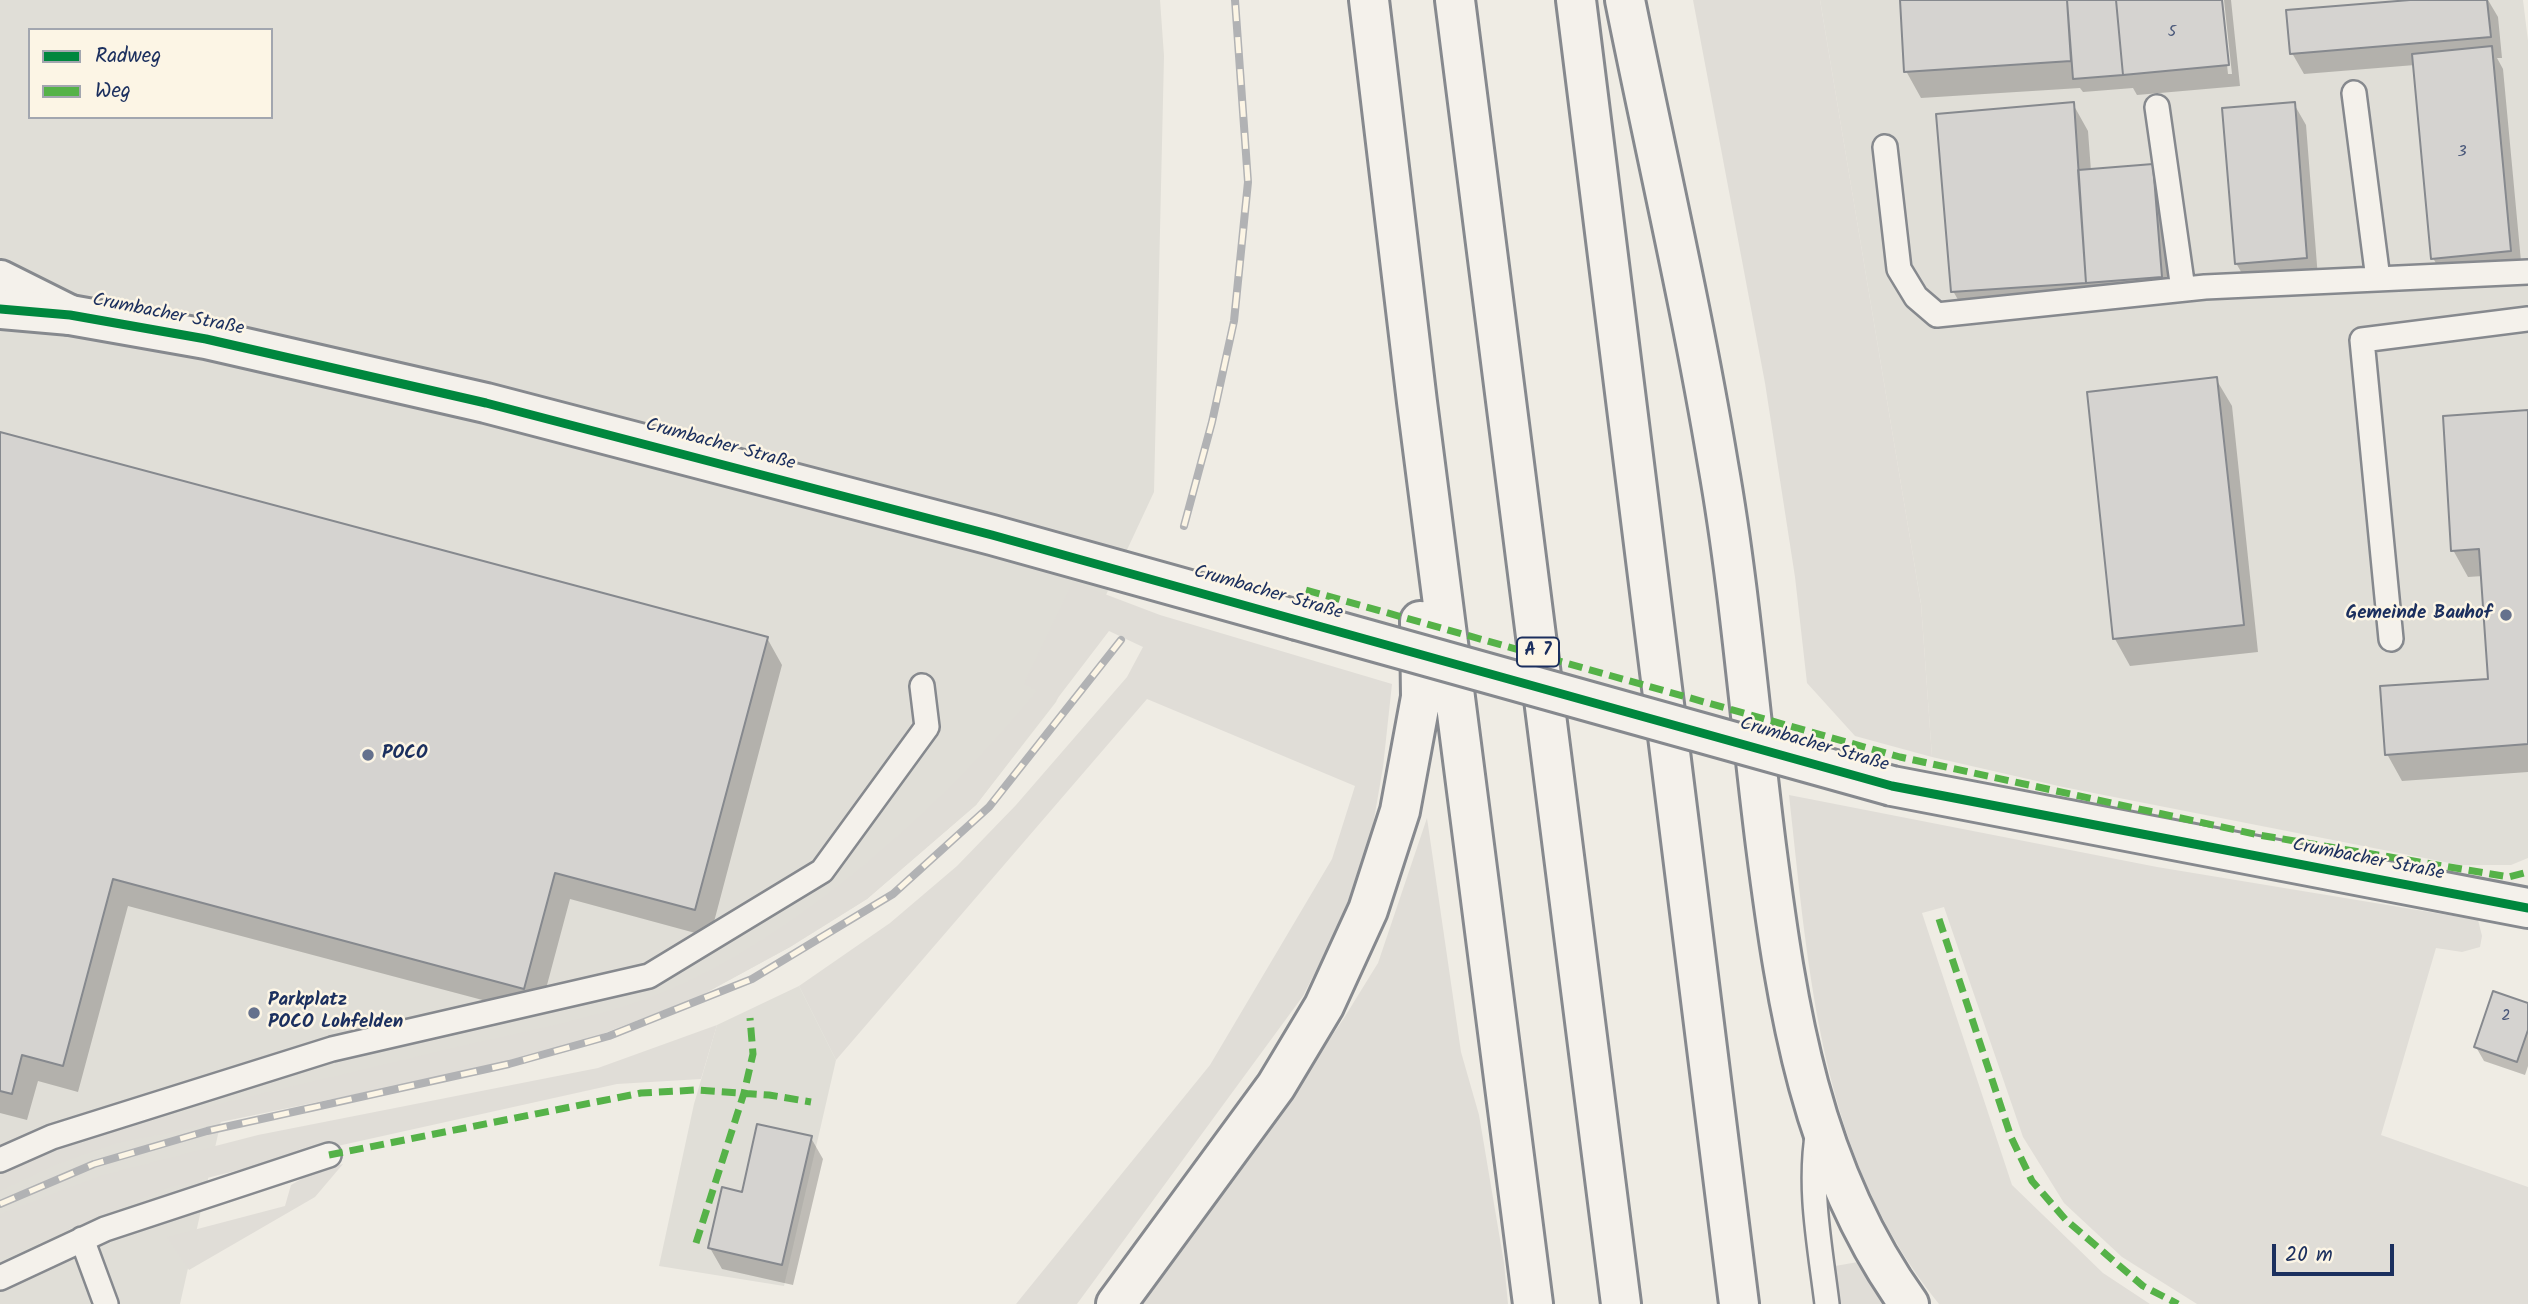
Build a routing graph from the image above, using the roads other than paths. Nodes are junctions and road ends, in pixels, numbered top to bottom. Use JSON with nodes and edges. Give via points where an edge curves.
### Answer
{"nodes":[{"id":1,"x":1369,"y":0,"type":"edge"},
{"id":2,"x":1455,"y":0,"type":"edge"},
{"id":3,"x":1576,"y":0,"type":"edge"},
{"id":4,"x":1625,"y":0,"type":"edge"},
{"id":5,"x":2354,"y":93,"type":"dead end"},
{"id":6,"x":2157,"y":107,"type":"dead end"},
{"id":7,"x":1885,"y":147,"type":"dead end"},
{"id":8,"x":2528,"y":272,"type":"edge"},
{"id":9,"x":2378,"y":279,"type":"junction"},
{"id":10,"x":0,"y":280,"type":"edge"},
{"id":11,"x":2182,"y":289,"type":"junction"},
{"id":12,"x":0,"y":309,"type":"edge"},
{"id":13,"x":71,"y":315,"type":"junction"},
{"id":14,"x":2528,"y":319,"type":"edge"},
{"id":15,"x":1417,"y":402,"type":"junction"},
{"id":16,"x":2391,"y":639,"type":"dead end"},
{"id":17,"x":922,"y":686,"type":"dead end"},
{"id":18,"x":2528,"y":908,"type":"edge"},
{"id":19,"x":1819,"y":1127,"type":"junction"},
{"id":20,"x":329,"y":1155,"type":"dead end"},
{"id":21,"x":0,"y":1160,"type":"edge"},
{"id":22,"x":82,"y":1239,"type":"junction"},
{"id":23,"x":0,"y":1278,"type":"edge"},
{"id":24,"x":106,"y":1304,"type":"edge"},
{"id":25,"x":1116,"y":1304,"type":"edge"},
{"id":26,"x":1533,"y":1304,"type":"edge"},
{"id":27,"x":1621,"y":1304,"type":"edge"},
{"id":28,"x":1739,"y":1304,"type":"edge"},
{"id":29,"x":1827,"y":1304,"type":"edge"},
{"id":30,"x":1909,"y":1304,"type":"edge"}],
"edges":[{"from":1,"to":15,"type":"main road"},
{"from":2,"to":27,"type":"main road","number":"A 7"},
{"from":3,"to":28,"type":"main road"},
{"from":4,"to":19,"type":"main road","via":[[1718,465],[1772,895],[1793,1021]]},
{"from":5,"to":9,"type":"lane"},
{"from":6,"to":11,"type":"lane"},
{"from":7,"to":11,"type":"lane","via":[[1899,269],[1916,297],[1937,315]]},
{"from":8,"to":9,"type":"lane"},
{"from":9,"to":11,"type":"lane"},
{"from":10,"to":13,"type":"main road"},
{"from":12,"to":13,"type":"main road","name":"Crumbacher Straße"},
{"from":13,"to":18,"type":"main road","name":"Crumbacher Straße","bridge":true,"via":[[206,339],[486,403],[992,535],[1892,786]]},
{"from":14,"to":16,"type":"lane","via":[[2362,340]]},
{"from":15,"to":25,"type":"main road","via":[[1421,697],[1400,811],[1368,910],[1324,1006],[1276,1086]]},
{"from":15,"to":26,"type":"main road"},
{"from":17,"to":21,"type":"lane","via":[[928,727],[822,871],[649,976],[332,1049],[52,1137]]},
{"from":19,"to":29,"type":"lane","via":[[1813,1161],[1814,1198]]},
{"from":19,"to":30,"type":"main road","via":[[1861,1231]]},
{"from":20,"to":22,"type":"lane"},
{"from":22,"to":23,"type":"lane"},
{"from":22,"to":24,"type":"lane"}]}
